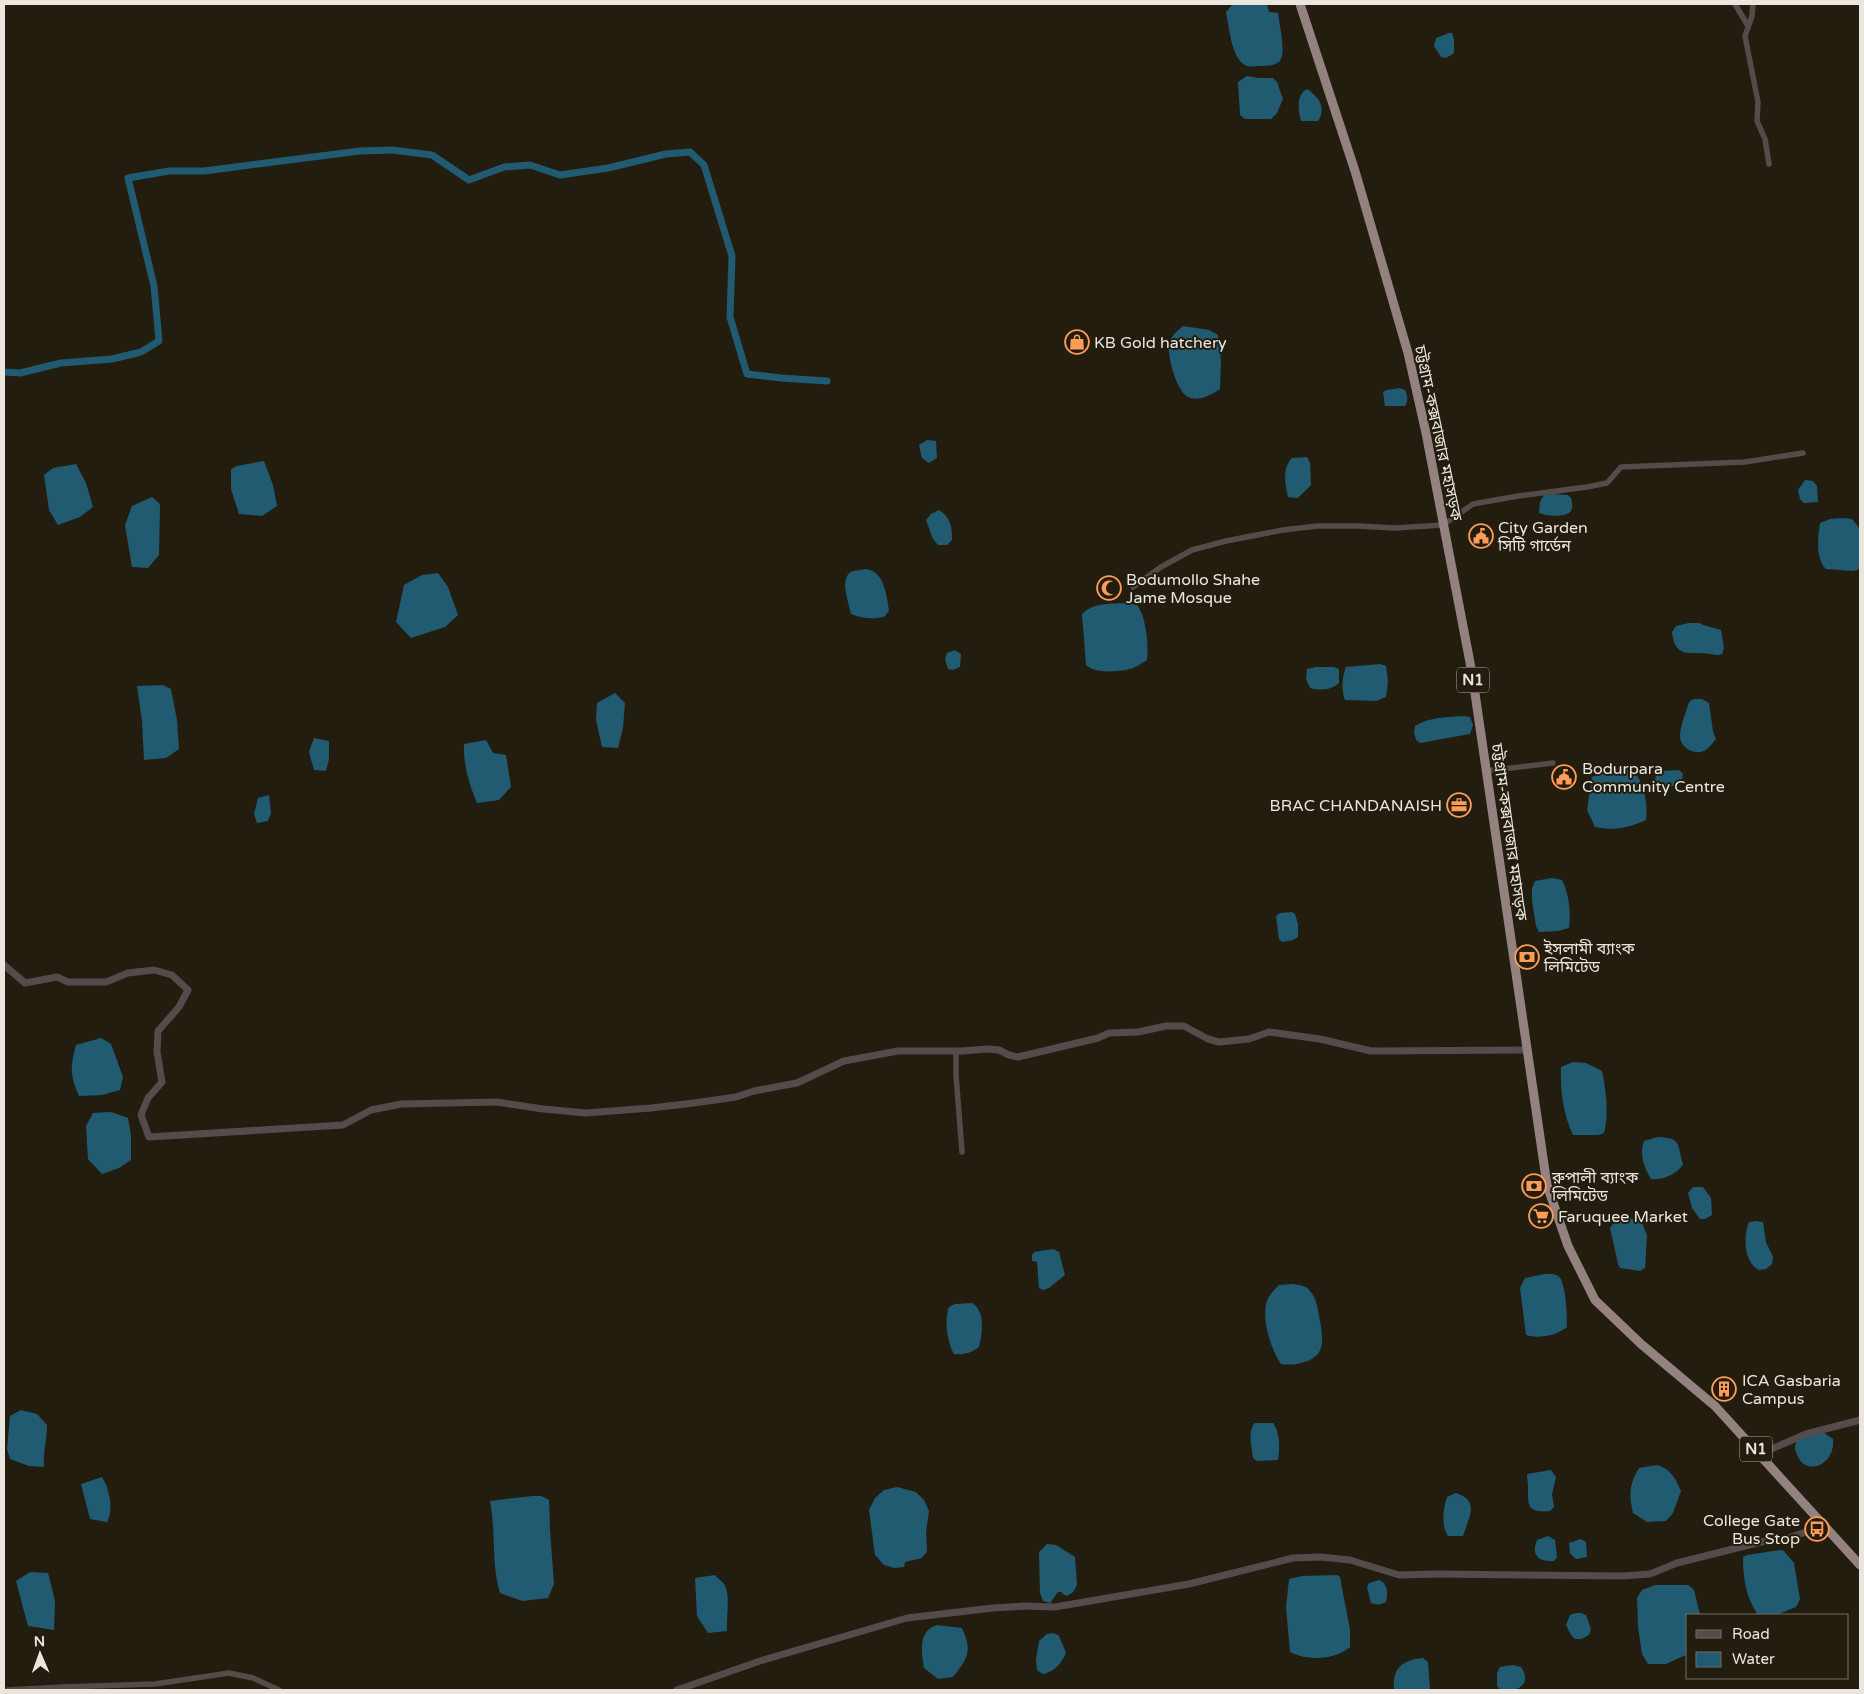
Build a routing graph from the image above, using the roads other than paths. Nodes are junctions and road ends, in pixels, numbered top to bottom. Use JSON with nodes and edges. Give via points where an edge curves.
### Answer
{"nodes":[{"id":1,"x":1300,"y":4,"type":"edge"},
{"id":2,"x":1735,"y":4,"type":"edge"},
{"id":3,"x":1753,"y":4,"type":"edge"},
{"id":4,"x":1748,"y":26,"type":"junction"},
{"id":5,"x":1769,"y":164,"type":"dead end"},
{"id":6,"x":1803,"y":453,"type":"dead end"},
{"id":7,"x":1444,"y":525,"type":"junction"},
{"id":8,"x":1133,"y":587,"type":"dead end"},
{"id":9,"x":1553,"y":763,"type":"dead end"},
{"id":10,"x":1486,"y":771,"type":"junction"},
{"id":11,"x":4,"y":965,"type":"edge"},
{"id":12,"x":1527,"y":1050,"type":"junction"},
{"id":13,"x":956,"y":1051,"type":"junction"},
{"id":14,"x":962,"y":1152,"type":"dead end"},
{"id":15,"x":1860,"y":1420,"type":"edge"},
{"id":16,"x":1760,"y":1454,"type":"junction"},
{"id":17,"x":1823,"y":1524,"type":"junction"},
{"id":18,"x":1860,"y":1565,"type":"edge"},
{"id":19,"x":8,"y":1690,"type":"edge"},
{"id":20,"x":279,"y":1690,"type":"edge"},
{"id":21,"x":677,"y":1690,"type":"edge"}],
"edges":[{"from":1,"to":7,"type":"highway","name":"চট্টগ্রাম-কক্সবাজার মহাসড়ক","number":"N1","via":[[1355,171],[1408,353]]},
{"from":2,"to":4,"type":"street"},
{"from":3,"to":4,"type":"street"},
{"from":4,"to":5,"type":"street","via":[[1745,36],[1758,102],[1757,121],[1765,139]]},
{"from":6,"to":7,"type":"street","via":[[1745,462],[1621,467],[1607,483],[1473,504]]},
{"from":7,"to":8,"type":"street","via":[[1395,528],[1317,526],[1282,530],[1192,550]]},
{"from":7,"to":10,"type":"highway","name":"চট্টগ্রাম-কক্সবাজার মহাসড়ক","number":"N1","via":[[1472,674]]},
{"from":9,"to":10,"type":"street"},
{"from":10,"to":12,"type":"highway","name":"চট্টগ্রাম-কক্সবাজার মহাসড়ক","number":"N1"},
{"from":11,"to":13,"type":"street","via":[[25,983],[57,977],[68,982],[106,982],[128,973],[154,970],[172,976],[188,990],[179,1007],[158,1031],[157,1052],[162,1082],[148,1098],[141,1115],[149,1137],[342,1125],[371,1110],[401,1104],[497,1102],[586,1113],[651,1108],[736,1097],[797,1083],[844,1061],[898,1051]]},
{"from":12,"to":13,"type":"street","via":[[1371,1051],[1269,1032],[1249,1039],[1219,1042],[1184,1026],[1166,1026],[1138,1032],[1109,1033],[1018,1057],[987,1049]]},
{"from":12,"to":16,"type":"highway","name":"চট্টগ্রাম-কক্সবাজার মহাসড়ক","number":"N1","via":[[1547,1185],[1568,1246],[1595,1300],[1641,1344],[1715,1406]]},
{"from":13,"to":14,"type":"street"},
{"from":15,"to":16,"type":"street","via":[[1806,1434]]},
{"from":16,"to":17,"type":"highway","name":"চট্টগ্রাম-কক্সবাজার মহাসড়ক","number":"N1"},
{"from":17,"to":18,"type":"highway","name":"চট্টগ্রাম-কক্সবাজার মহাসড়ক","number":"N1"},
{"from":17,"to":21,"type":"street","via":[[1788,1538],[1713,1554],[1650,1574],[1623,1576],[1399,1575],[1350,1560],[1293,1558],[1188,1584],[1055,1607],[993,1608],[907,1618],[760,1661]]},
{"from":19,"to":20,"type":"street","via":[[155,1684],[229,1673],[253,1678]]}]}
